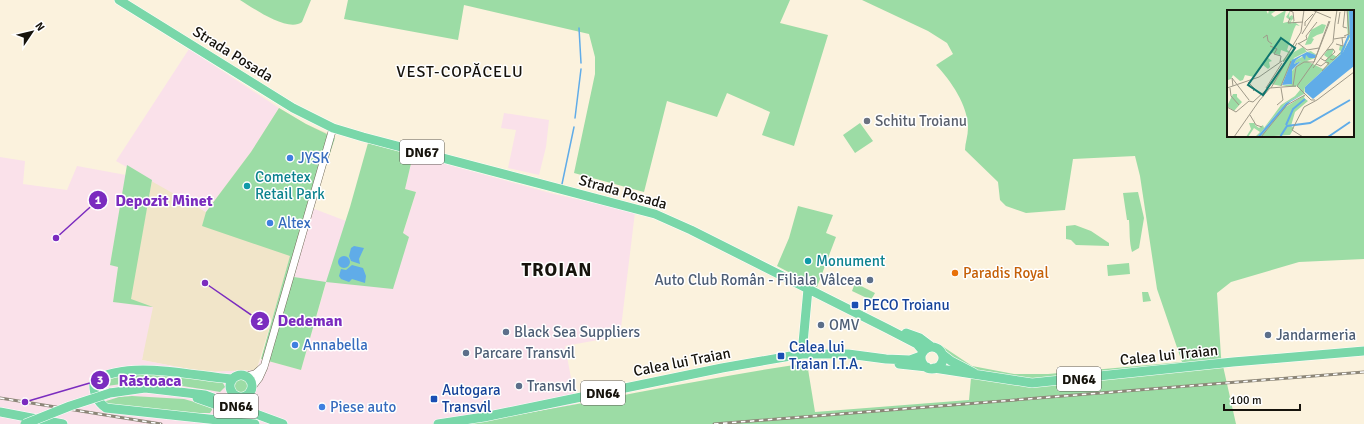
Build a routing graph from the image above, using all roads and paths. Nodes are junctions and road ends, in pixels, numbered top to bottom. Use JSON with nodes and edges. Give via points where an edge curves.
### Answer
{"nodes":[{"id":1,"x":119,"y":0,"type":"edge"},
{"id":2,"x":333,"y":128,"type":"junction"},
{"id":3,"x":808,"y":289,"type":"junction"},
{"id":4,"x":888,"y":329,"type":"junction"},
{"id":5,"x":932,"y":347,"type":"junction"},
{"id":6,"x":1364,"y":351,"type":"edge"},
{"id":7,"x":922,"y":353,"type":"junction"},
{"id":8,"x":802,"y":354,"type":"junction"},
{"id":9,"x":942,"y":354,"type":"junction"},
{"id":10,"x":886,"y":360,"type":"junction"},
{"id":11,"x":264,"y":367,"type":"junction"},
{"id":12,"x":931,"y":368,"type":"junction"},
{"id":13,"x":977,"y":375,"type":"junction"},
{"id":14,"x":246,"y":376,"type":"junction"},
{"id":15,"x":232,"y":379,"type":"junction"},
{"id":16,"x":230,"y":389,"type":"junction"},
{"id":17,"x":250,"y":390,"type":"junction"},
{"id":18,"x":215,"y":401,"type":"junction"},
{"id":19,"x":0,"y":412,"type":"edge"},
{"id":20,"x":213,"y":419,"type":"junction"},
{"id":21,"x":257,"y":420,"type":"edge"},
{"id":22,"x":46,"y":422,"type":"edge"},
{"id":23,"x":25,"y":424,"type":"edge"},
{"id":24,"x":62,"y":424,"type":"edge"},
{"id":25,"x":264,"y":424,"type":"edge"},
{"id":26,"x":283,"y":424,"type":"edge"},
{"id":27,"x":438,"y":424,"type":"edge"}],
"edges":[{"from":1,"to":2,"type":"main road","name":"Strada Posada","number":"DN67","via":[[293,108]]},
{"from":2,"to":3,"type":"main road","name":"Strada Posada","number":"DN67","via":[[650,212]]},
{"from":2,"to":11,"type":"street"},
{"from":3,"to":4,"type":"main road","name":"Strada Posada","number":"DN67"},
{"from":3,"to":8,"type":"main road"},
{"from":4,"to":5,"type":"main road","name":"Strada Posada","number":"DN67","via":[[920,338]]},
{"from":4,"to":7,"type":"main road","name":"Strada Posada","number":"DN67","via":[[917,344]]},
{"from":5,"to":7,"type":"main road"},
{"from":5,"to":9,"type":"main road","via":[[937,348]]},
{"from":6,"to":13,"type":"main road","name":"Calea lui Traian","number":"DN64","via":[[1032,383]]},
{"from":7,"to":10,"type":"main road","name":"Calea lui Traian","number":"DN64","via":[[910,360]]},
{"from":7,"to":12,"type":"main road","via":[[922,363]]},
{"from":8,"to":10,"type":"main road","name":"Calea lui Traian","number":"DN64","via":[[848,354]]},
{"from":8,"to":27,"type":"main road","name":"Calea lui Traian","number":"DN64"},
{"from":9,"to":12,"type":"main road","via":[[940,364]]},
{"from":9,"to":13,"type":"main road","name":"Calea lui Traian","number":"DN64"},
{"from":10,"to":12,"type":"main road","name":"Calea lui Traian","number":"DN64","via":[[897,364]]},
{"from":11,"to":14,"type":"street","via":[[255,374]]},
{"from":11,"to":17,"type":"street"},
{"from":12,"to":13,"type":"main road","name":"Calea lui Traian","number":"DN64"},
{"from":14,"to":15,"type":"main road","via":[[237,375]]},
{"from":14,"to":17,"type":"main road","via":[[250,380]]},
{"from":15,"to":16,"type":"main road"},
{"from":15,"to":20,"type":"main road","via":[[135,369],[117,370],[94,380],[97,399],[106,408]]},
{"from":16,"to":17,"type":"main road","via":[[238,397]]},
{"from":16,"to":18,"type":"main road"},
{"from":17,"to":21,"type":"main road","via":[[251,405]]},
{"from":18,"to":20,"type":"main road","via":[[218,412]]},
{"from":18,"to":21,"type":"main road","number":"DN64"},
{"from":18,"to":23,"type":"main road","number":"DN64","bridge":true,"via":[[187,393],[145,388],[110,393]]},
{"from":18,"to":25,"type":"main road","number":"DN64"},
{"from":19,"to":22,"type":"main road"},
{"from":20,"to":21,"type":"main road"},
{"from":21,"to":26,"type":"main road","number":"DN64"},
{"from":22,"to":24,"type":"main road"}]}
